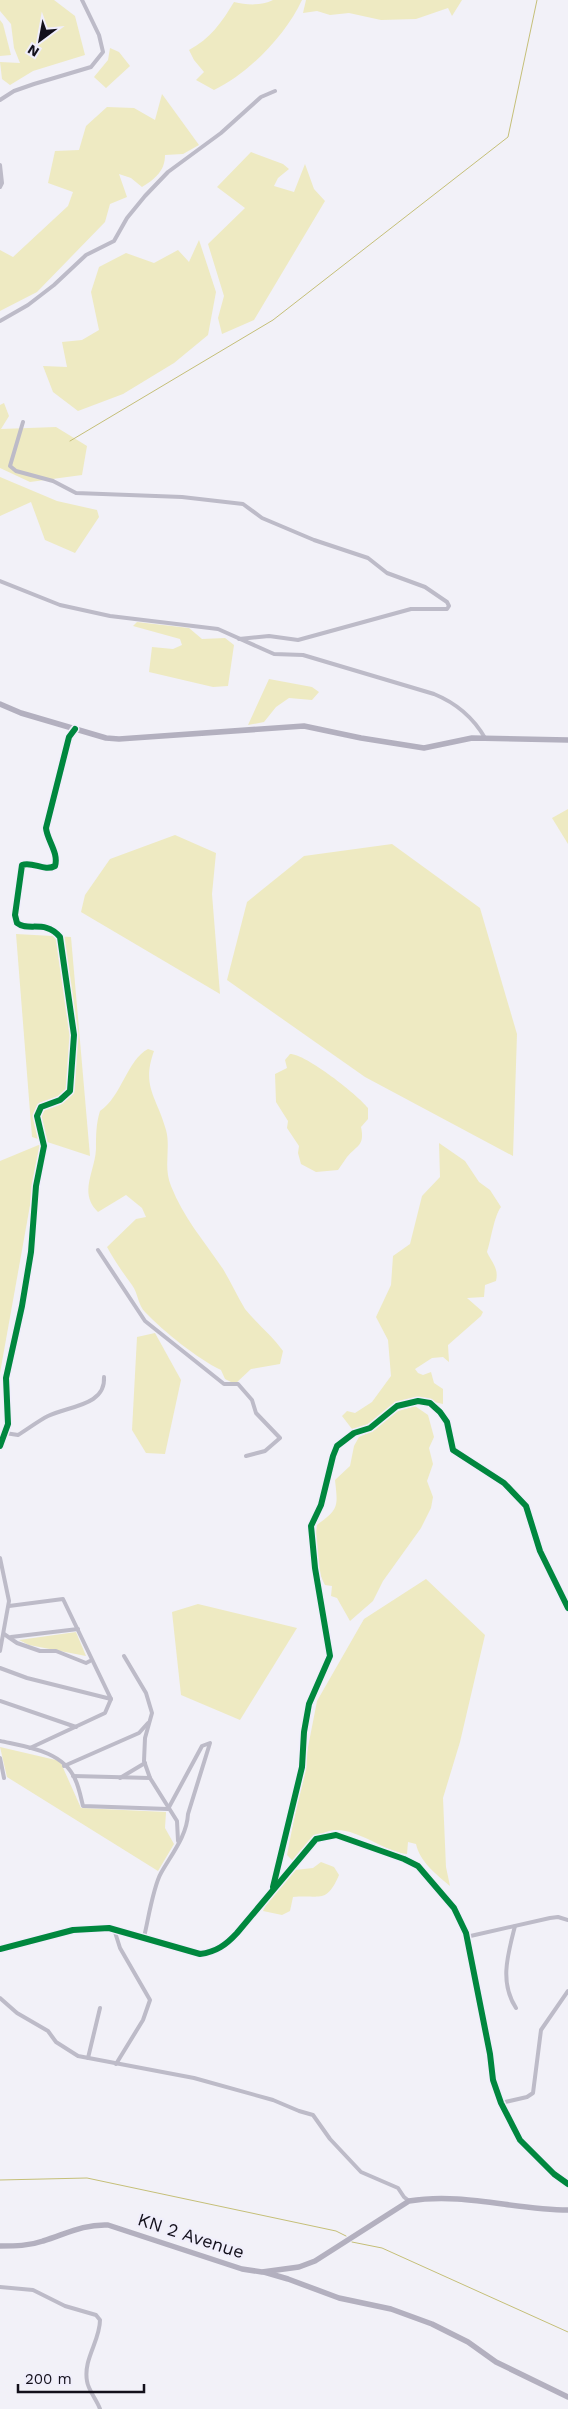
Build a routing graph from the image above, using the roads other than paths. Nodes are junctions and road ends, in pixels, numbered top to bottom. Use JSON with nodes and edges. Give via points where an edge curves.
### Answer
{"nodes":[{"id":1,"x":82,"y":0,"type":"edge"},
{"id":2,"x":275,"y":91,"type":"dead end"},
{"id":3,"x":0,"y":100,"type":"edge"},
{"id":4,"x":0,"y":165,"type":"edge"},
{"id":5,"x":0,"y":186,"type":"edge"},
{"id":6,"x":0,"y":321,"type":"edge"},
{"id":7,"x":23,"y":422,"type":"dead end"},
{"id":8,"x":0,"y":580,"type":"edge"},
{"id":9,"x":239,"y":639,"type":"junction"},
{"id":10,"x":0,"y":704,"type":"edge"},
{"id":11,"x":74,"y":729,"type":"junction"},
{"id":12,"x":486,"y":738,"type":"junction"},
{"id":13,"x":568,"y":740,"type":"edge"},
{"id":14,"x":98,"y":1250,"type":"dead end"},
{"id":15,"x":104,"y":1377,"type":"dead end"},
{"id":16,"x":5,"y":1433,"type":"junction"},
{"id":17,"x":0,"y":1446,"type":"edge"},
{"id":18,"x":246,"y":1456,"type":"dead end"},
{"id":19,"x":0,"y":1558,"type":"edge"},
{"id":20,"x":9,"y":1606,"type":"junction"},
{"id":21,"x":568,"y":1608,"type":"edge"},
{"id":22,"x":78,"y":1629,"type":"junction"},
{"id":23,"x":4,"y":1634,"type":"junction"},
{"id":24,"x":11,"y":1637,"type":"junction"},
{"id":25,"x":0,"y":1651,"type":"edge"},
{"id":26,"x":124,"y":1656,"type":"dead end"},
{"id":27,"x":90,"y":1661,"type":"dead end"},
{"id":28,"x":0,"y":1668,"type":"edge"},
{"id":29,"x":111,"y":1699,"type":"junction"},
{"id":30,"x":0,"y":1701,"type":"edge"},
{"id":31,"x":150,"y":1720,"type":"junction"},
{"id":32,"x":76,"y":1727,"type":"junction"},
{"id":33,"x":0,"y":1741,"type":"edge"},
{"id":34,"x":30,"y":1748,"type":"junction"},
{"id":35,"x":0,"y":1758,"type":"edge"},
{"id":36,"x":145,"y":1763,"type":"junction"},
{"id":37,"x":64,"y":1766,"type":"junction"},
{"id":38,"x":73,"y":1776,"type":"junction"},
{"id":39,"x":4,"y":1778,"type":"dead end"},
{"id":40,"x":120,"y":1778,"type":"junction"},
{"id":41,"x":150,"y":1778,"type":"junction"},
{"id":42,"x":168,"y":1809,"type":"junction"},
{"id":43,"x":178,"y":1844,"type":"junction"},
{"id":44,"x":272,"y":1892,"type":"junction"},
{"id":45,"x":568,"y":1920,"type":"edge"},
{"id":46,"x":514,"y":1926,"type":"junction"},
{"id":47,"x":114,"y":1929,"type":"junction"},
{"id":48,"x":144,"y":1938,"type":"junction"},
{"id":49,"x":466,"y":1938,"type":"junction"},
{"id":50,"x":0,"y":1949,"type":"edge"},
{"id":51,"x":568,"y":1991,"type":"edge"},
{"id":52,"x":0,"y":1998,"type":"edge"},
{"id":53,"x":100,"y":2008,"type":"dead end"},
{"id":54,"x":516,"y":2008,"type":"dead end"},
{"id":55,"x":88,"y":2058,"type":"junction"},
{"id":56,"x":116,"y":2064,"type":"junction"},
{"id":57,"x":501,"y":2103,"type":"junction"},
{"id":58,"x":568,"y":2184,"type":"edge"},
{"id":59,"x":410,"y":2201,"type":"junction"},
{"id":60,"x":568,"y":2210,"type":"edge"},
{"id":61,"x":0,"y":2246,"type":"edge"},
{"id":62,"x":262,"y":2272,"type":"junction"},
{"id":63,"x":0,"y":2287,"type":"edge"},
{"id":64,"x":568,"y":2397,"type":"edge"},
{"id":65,"x":100,"y":2409,"type":"edge"}],
"edges":[{"from":1,"to":3,"type":"street","via":[[104,52],[96,63],[14,91]]},
{"from":2,"to":6,"type":"street","via":[[261,98],[168,172],[139,203],[114,241],[86,255],[54,286]]},
{"from":4,"to":5,"type":"street"},
{"from":7,"to":9,"type":"street","via":[[10,466],[16,471],[53,481],[76,493],[96,496],[105,493],[138,494],[243,504],[262,518],[368,558],[387,572],[425,587],[449,606],[411,609],[298,640],[269,636]]},
{"from":8,"to":9,"type":"street","via":[[60,605],[110,616],[218,629]]},
{"from":9,"to":12,"type":"street","via":[[274,654],[303,655],[434,694],[453,702]]},
{"from":10,"to":11,"type":"main road"},
{"from":11,"to":12,"type":"main road","via":[[119,739],[304,726],[424,748]]},
{"from":11,"to":16,"type":"street","via":[[69,737],[46,828],[56,863],[47,868],[22,865],[15,915],[20,926],[42,926],[60,937],[74,1035],[70,1091],[60,1100],[40,1107],[37,1116],[44,1146],[36,1186],[31,1252],[6,1378],[8,1418]]},
{"from":12,"to":13,"type":"main road"},
{"from":14,"to":18,"type":"street","via":[[144,1321],[224,1384],[238,1384],[252,1400],[256,1413],[280,1438],[265,1450]]},
{"from":15,"to":16,"type":"street","via":[[105,1384],[96,1399],[47,1416],[18,1436]]},
{"from":16,"to":17,"type":"street"},
{"from":19,"to":20,"type":"street"},
{"from":20,"to":22,"type":"street","via":[[63,1599]]},
{"from":20,"to":23,"type":"street"},
{"from":21,"to":44,"type":"street","via":[[540,1552],[526,1506],[504,1483],[454,1450],[447,1422],[430,1403],[418,1400],[397,1406],[370,1428],[354,1433],[337,1446],[321,1505],[311,1526],[330,1656],[309,1704],[302,1767]]},
{"from":22,"to":24,"type":"street"},
{"from":22,"to":29,"type":"street"},
{"from":23,"to":24,"type":"street"},
{"from":23,"to":25,"type":"street"},
{"from":24,"to":27,"type":"street","via":[[40,1651],[56,1651],[86,1663]]},
{"from":26,"to":31,"type":"street","via":[[146,1693],[152,1713]]},
{"from":28,"to":29,"type":"street"},
{"from":29,"to":32,"type":"street","via":[[105,1713]]},
{"from":30,"to":32,"type":"street"},
{"from":31,"to":36,"type":"street","via":[[145,1738]]},
{"from":31,"to":37,"type":"street","via":[[139,1733]]},
{"from":32,"to":34,"type":"street"},
{"from":33,"to":34,"type":"street"},
{"from":34,"to":37,"type":"street","via":[[56,1757]]},
{"from":35,"to":39,"type":"street"},
{"from":36,"to":40,"type":"street"},
{"from":36,"to":41,"type":"street"},
{"from":37,"to":38,"type":"street"},
{"from":38,"to":40,"type":"street"},
{"from":38,"to":42,"type":"street","via":[[83,1806]]},
{"from":40,"to":41,"type":"street"},
{"from":41,"to":42,"type":"street"},
{"from":42,"to":43,"type":"street","via":[[177,1821]]},
{"from":42,"to":43,"type":"street","via":[[202,1746],[210,1743],[188,1814],[188,1825]]},
{"from":43,"to":48,"type":"street","via":[[160,1874]]},
{"from":44,"to":48,"type":"street","via":[[227,1943],[210,1953],[200,1954]]},
{"from":44,"to":49,"type":"street","via":[[314,1840],[336,1835],[418,1866],[454,1908]]},
{"from":45,"to":46,"type":"street","via":[[558,1917]]},
{"from":46,"to":49,"type":"street"},
{"from":46,"to":54,"type":"street","via":[[505,1966],[508,1996]]},
{"from":47,"to":48,"type":"street"},
{"from":47,"to":50,"type":"street","via":[[73,1930]]},
{"from":47,"to":56,"type":"street","via":[[120,1948],[150,2000],[143,2020]]},
{"from":49,"to":57,"type":"street","via":[[493,2080]]},
{"from":51,"to":57,"type":"street","via":[[541,2030],[533,2093]]},
{"from":52,"to":55,"type":"street","via":[[17,2013],[48,2031],[56,2042],[78,2056]]},
{"from":53,"to":55,"type":"street"},
{"from":55,"to":56,"type":"street"},
{"from":56,"to":59,"type":"street","via":[[194,2078],[313,2115],[361,2172],[398,2188]]},
{"from":57,"to":58,"type":"street","via":[[520,2140]]},
{"from":59,"to":60,"type":"main road","name":"KN 2 Avenue","via":[[466,2198],[513,2207]]},
{"from":59,"to":62,"type":"main road","name":"KN 2 Avenue","via":[[314,2261],[299,2267]]},
{"from":61,"to":62,"type":"main road","name":"KN 2 Avenue","via":[[42,2242],[92,2224],[108,2226],[231,2268]]},
{"from":62,"to":64,"type":"main road","via":[[432,2324],[468,2342],[496,2362]]},
{"from":63,"to":65,"type":"street","via":[[33,2290],[65,2306],[96,2315],[100,2320],[86,2372],[87,2383]]}]}
